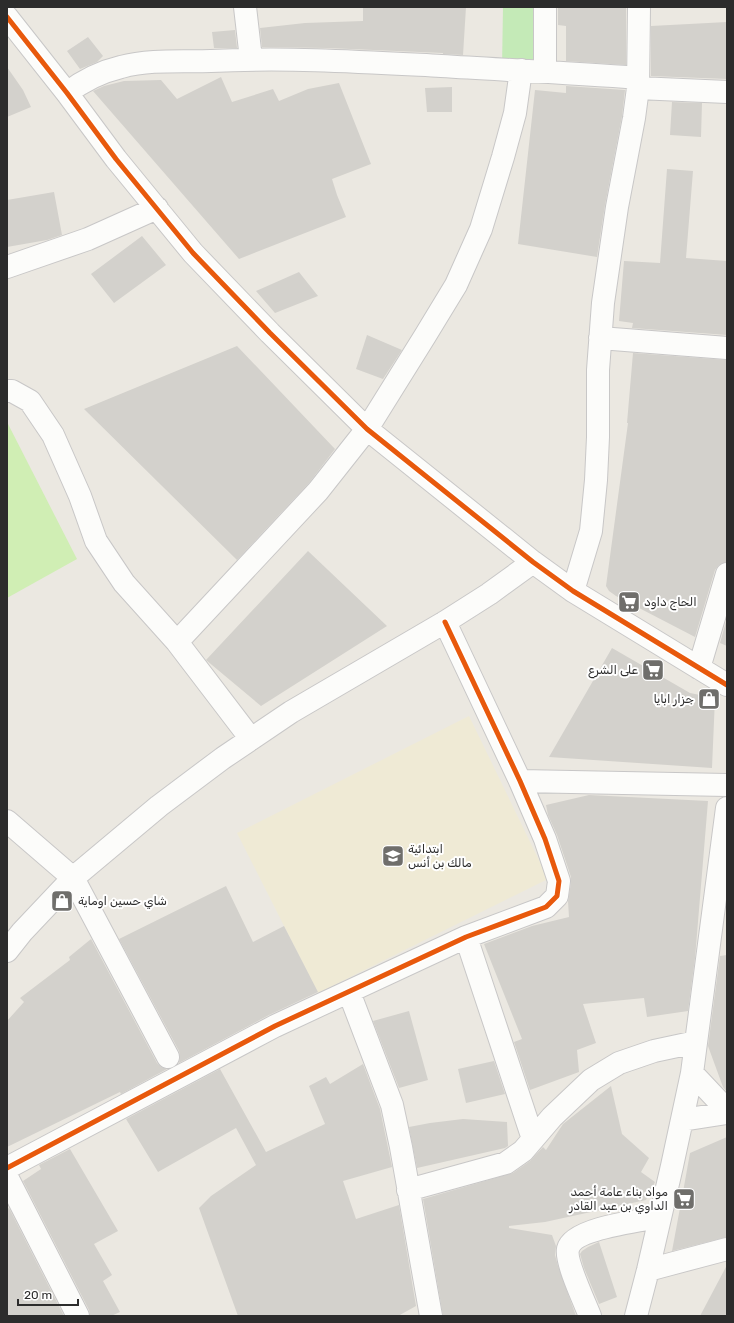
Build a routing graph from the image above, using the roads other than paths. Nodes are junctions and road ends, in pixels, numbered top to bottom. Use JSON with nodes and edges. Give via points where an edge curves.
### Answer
{"nodes":[{"id":1,"x":245,"y":7,"type":"edge"},
{"id":2,"x":545,"y":7,"type":"edge"},
{"id":3,"x":639,"y":7,"type":"edge"},
{"id":4,"x":9,"y":22,"type":"edge"},
{"id":5,"x":251,"y":59,"type":"junction"},
{"id":6,"x":521,"y":70,"type":"junction"},
{"id":7,"x":545,"y":72,"type":"junction"},
{"id":8,"x":638,"y":83,"type":"junction"},
{"id":9,"x":727,"y":92,"type":"edge"},
{"id":10,"x":67,"y":93,"type":"junction"},
{"id":11,"x":157,"y":208,"type":"junction"},
{"id":12,"x":7,"y":267,"type":"edge"},
{"id":13,"x":600,"y":338,"type":"junction"},
{"id":14,"x":727,"y":348,"type":"edge"},
{"id":15,"x":7,"y":391,"type":"edge"},
{"id":16,"x":367,"y":429,"type":"junction"},
{"id":17,"x":533,"y":562,"type":"junction"},
{"id":18,"x":727,"y":574,"type":"edge"},
{"id":19,"x":573,"y":591,"type":"junction"},
{"id":20,"x":445,"y":622,"type":"junction"},
{"id":21,"x":177,"y":642,"type":"junction"},
{"id":22,"x":699,"y":668,"type":"junction"},
{"id":23,"x":727,"y":685,"type":"edge"},
{"id":24,"x":251,"y":739,"type":"junction"},
{"id":25,"x":520,"y":781,"type":"junction"},
{"id":26,"x":727,"y":784,"type":"edge"},
{"id":27,"x":727,"y":808,"type":"edge"},
{"id":28,"x":7,"y":821,"type":"edge"},
{"id":29,"x":725,"y":839,"type":"edge"},
{"id":30,"x":72,"y":878,"type":"junction"},
{"id":31,"x":466,"y":937,"type":"junction"},
{"id":32,"x":7,"y":951,"type":"edge"},
{"id":33,"x":717,"y":951,"type":"edge"},
{"id":34,"x":349,"y":992,"type":"junction"},
{"id":35,"x":696,"y":1042,"type":"junction"},
{"id":36,"x":168,"y":1057,"type":"dead end"},
{"id":37,"x":692,"y":1073,"type":"junction"},
{"id":38,"x":727,"y":1110,"type":"edge"},
{"id":39,"x":727,"y":1113,"type":"edge"},
{"id":40,"x":682,"y":1120,"type":"junction"},
{"id":41,"x":533,"y":1138,"type":"junction"},
{"id":42,"x":7,"y":1168,"type":"edge"},
{"id":43,"x":7,"y":1177,"type":"edge"},
{"id":44,"x":408,"y":1190,"type":"junction"},
{"id":45,"x":660,"y":1217,"type":"junction"},
{"id":46,"x":727,"y":1249,"type":"edge"},
{"id":47,"x":648,"y":1270,"type":"junction"},
{"id":48,"x":428,"y":1315,"type":"edge"},
{"id":49,"x":78,"y":1316,"type":"edge"},
{"id":50,"x":590,"y":1316,"type":"edge"},
{"id":51,"x":636,"y":1316,"type":"edge"}],
"edges":[{"from":1,"to":5,"type":"street"},
{"from":2,"to":7,"type":"street"},
{"from":3,"to":8,"type":"street"},
{"from":4,"to":10,"type":"street"},
{"from":5,"to":6,"type":"street"},
{"from":5,"to":10,"type":"street","via":[[155,61],[122,67],[96,74]]},
{"from":6,"to":7,"type":"street"},
{"from":6,"to":16,"type":"street","via":[[511,128],[481,229],[456,285]]},
{"from":7,"to":8,"type":"street"},
{"from":8,"to":9,"type":"street"},
{"from":8,"to":13,"type":"street","via":[[609,259]]},
{"from":10,"to":11,"type":"street","via":[[116,159]]},
{"from":11,"to":12,"type":"street","via":[[88,239]]},
{"from":11,"to":16,"type":"street","via":[[204,265]]},
{"from":13,"to":14,"type":"street"},
{"from":13,"to":19,"type":"street","via":[[598,444],[593,509],[590,531]]},
{"from":15,"to":21,"type":"street","via":[[30,401],[34,406],[53,435],[80,496],[96,541],[124,583]]},
{"from":16,"to":17,"type":"street"},
{"from":16,"to":21,"type":"street","via":[[318,491]]},
{"from":17,"to":19,"type":"street"},
{"from":17,"to":20,"type":"street"},
{"from":18,"to":22,"type":"street"},
{"from":19,"to":22,"type":"street"},
{"from":20,"to":24,"type":"street","via":[[291,712]]},
{"from":20,"to":25,"type":"street"},
{"from":21,"to":24,"type":"street"},
{"from":22,"to":23,"type":"street"},
{"from":24,"to":30,"type":"street","via":[[159,806]]},
{"from":25,"to":26,"type":"street"},
{"from":25,"to":31,"type":"street","via":[[545,839],[559,881],[557,896],[546,906]]},
{"from":27,"to":29,"type":"street"},
{"from":28,"to":30,"type":"street"},
{"from":29,"to":33,"type":"street"},
{"from":30,"to":32,"type":"street"},
{"from":30,"to":36,"type":"street"},
{"from":31,"to":34,"type":"street"},
{"from":31,"to":41,"type":"street"},
{"from":33,"to":35,"type":"street"},
{"from":34,"to":42,"type":"street","via":[[275,1026]]},
{"from":34,"to":44,"type":"street","via":[[392,1106]]},
{"from":35,"to":37,"type":"street"},
{"from":35,"to":41,"type":"street","via":[[654,1051],[619,1063],[591,1080]]},
{"from":37,"to":38,"type":"street"},
{"from":37,"to":40,"type":"street"},
{"from":39,"to":40,"type":"street"},
{"from":40,"to":45,"type":"street"},
{"from":41,"to":44,"type":"street","via":[[523,1151],[506,1163]]},
{"from":43,"to":49,"type":"street"},
{"from":44,"to":48,"type":"street"},
{"from":45,"to":47,"type":"street"},
{"from":45,"to":50,"type":"street","via":[[591,1230],[573,1240],[568,1249],[568,1261]]},
{"from":46,"to":47,"type":"street"},
{"from":47,"to":51,"type":"street"}]}
